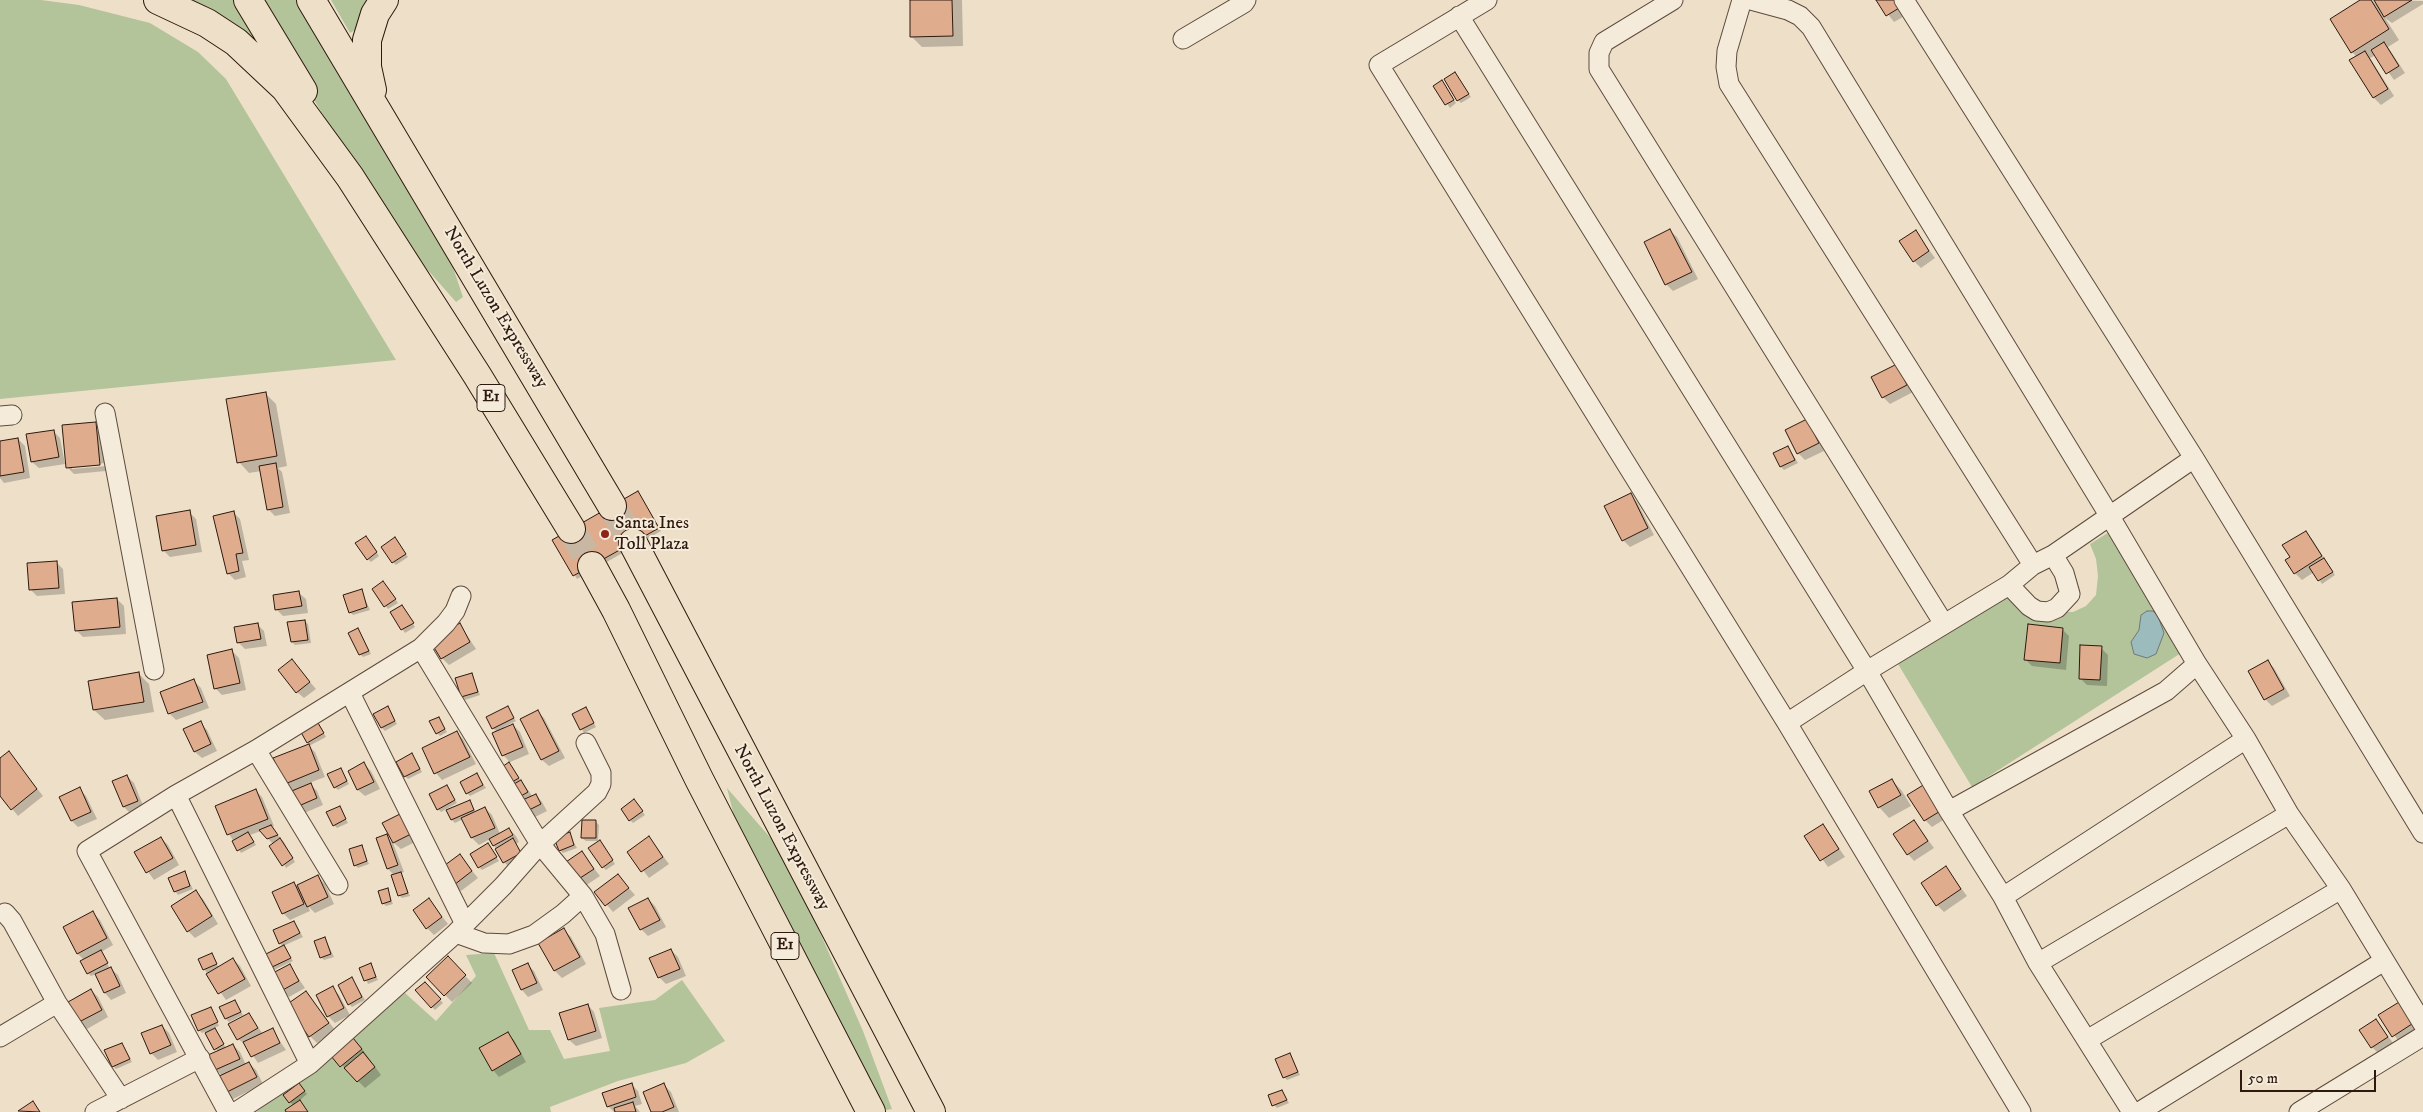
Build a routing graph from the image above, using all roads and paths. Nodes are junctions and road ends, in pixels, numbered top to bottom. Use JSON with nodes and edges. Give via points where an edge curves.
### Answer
{"nodes":[{"id":1,"x":158,"y":0,"type":"edge"},
{"id":2,"x":248,"y":0,"type":"edge"},
{"id":3,"x":311,"y":0,"type":"edge"},
{"id":4,"x":384,"y":0,"type":"edge"},
{"id":5,"x":1246,"y":0,"type":"edge"},
{"id":6,"x":1487,"y":0,"type":"edge"},
{"id":7,"x":1673,"y":0,"type":"edge"},
{"id":8,"x":1742,"y":0,"type":"edge"},
{"id":9,"x":1751,"y":0,"type":"edge"},
{"id":10,"x":1904,"y":0,"type":"edge"},
{"id":11,"x":1459,"y":16,"type":"junction"},
{"id":12,"x":1183,"y":39,"type":"dead end"},
{"id":13,"x":378,"y":111,"type":"junction"},
{"id":14,"x":350,"y":177,"type":"junction"},
{"id":15,"x":105,"y":413,"type":"dead end"},
{"id":16,"x":2194,"y":458,"type":"junction"},
{"id":17,"x":612,"y":506,"type":"tunnel mouth"},
{"id":18,"x":2109,"y":515,"type":"junction"},
{"id":19,"x":571,"y":529,"type":"tunnel mouth"},
{"id":20,"x":633,"y":543,"type":"tunnel mouth"},
{"id":21,"x":2053,"y":555,"type":"junction"},
{"id":22,"x":2032,"y":565,"type":"junction"},
{"id":23,"x":592,"y":566,"type":"tunnel mouth"},
{"id":24,"x":2008,"y":586,"type":"junction"},
{"id":25,"x":461,"y":596,"type":"dead end"},
{"id":26,"x":1944,"y":624,"type":"junction"},
{"id":27,"x":421,"y":648,"type":"junction"},
{"id":28,"x":2197,"y":664,"type":"junction"},
{"id":29,"x":154,"y":670,"type":"dead end"},
{"id":30,"x":1867,"y":670,"type":"junction"},
{"id":31,"x":350,"y":692,"type":"junction"},
{"id":32,"x":1787,"y":723,"type":"junction"},
{"id":33,"x":2246,"y":739,"type":"junction"},
{"id":34,"x":586,"y":743,"type":"dead end"},
{"id":35,"x":256,"y":750,"type":"junction"},
{"id":36,"x":176,"y":795,"type":"junction"},
{"id":37,"x":1949,"y":811,"type":"junction"},
{"id":38,"x":2289,"y":814,"type":"junction"},
{"id":39,"x":2423,"y":833,"type":"edge"},
{"id":40,"x":540,"y":844,"type":"junction"},
{"id":41,"x":338,"y":885,"type":"dead end"},
{"id":42,"x":2341,"y":889,"type":"junction"},
{"id":43,"x":583,"y":896,"type":"junction"},
{"id":44,"x":2003,"y":897,"type":"junction"},
{"id":45,"x":5,"y":913,"type":"dead end"},
{"id":46,"x":460,"y":928,"type":"junction"},
{"id":47,"x":2384,"y":961,"type":"junction"},
{"id":48,"x":2038,"y":963,"type":"junction"},
{"id":49,"x":621,"y":990,"type":"dead end"},
{"id":50,"x":57,"y":1003,"type":"junction"},
{"id":51,"x":2423,"y":1024,"type":"edge"},
{"id":52,"x":2423,"y":1036,"type":"edge"},
{"id":53,"x":0,"y":1037,"type":"edge"},
{"id":54,"x":2087,"y":1040,"type":"junction"},
{"id":55,"x":200,"y":1058,"type":"junction"},
{"id":56,"x":310,"y":1064,"type":"junction"},
{"id":57,"x":121,"y":1099,"type":"junction"},
{"id":58,"x":95,"y":1112,"type":"edge"},
{"id":59,"x":228,"y":1112,"type":"edge"},
{"id":60,"x":236,"y":1112,"type":"edge"},
{"id":61,"x":871,"y":1112,"type":"edge"},
{"id":62,"x":931,"y":1112,"type":"edge"},
{"id":63,"x":2021,"y":1112,"type":"edge"},
{"id":64,"x":2132,"y":1112,"type":"edge"},
{"id":65,"x":2138,"y":1112,"type":"edge"},
{"id":66,"x":2299,"y":1112,"type":"edge"}],
"edges":[{"from":1,"to":14,"type":"highway","via":[[207,23],[259,62],[285,88]]},
{"from":2,"to":14,"type":"highway"},
{"from":3,"to":13,"type":"highway"},
{"from":4,"to":13,"type":"highway","via":[[370,26],[366,54]]},
{"from":5,"to":12,"type":"street"},
{"from":6,"to":11,"type":"street"},
{"from":7,"to":26,"type":"street","via":[[1604,42],[1599,53],[1599,69]]},
{"from":8,"to":22,"type":"street","via":[[1728,52],[1729,84]]},
{"from":9,"to":18,"type":"street","via":[[1788,10],[1811,27]]},
{"from":10,"to":16,"type":"street"},
{"from":11,"to":30,"type":"street"},
{"from":11,"to":32,"type":"street","via":[[1379,65]]},
{"from":13,"to":17,"type":"highway","name":"North Luzon Expressway"},
{"from":14,"to":19,"type":"highway","number":"E1"},
{"from":15,"to":29,"type":"street"},
{"from":16,"to":18,"type":"street"},
{"from":16,"to":39,"type":"street"},
{"from":18,"to":21,"type":"street"},
{"from":18,"to":28,"type":"street"},
{"from":20,"to":62,"type":"highway","name":"North Luzon Expressway"},
{"from":21,"to":22,"type":"street"},
{"from":21,"to":24,"type":"street","via":[[2064,572],[2070,594],[2057,608],[2048,612],[2037,611]]},
{"from":22,"to":24,"type":"street"},
{"from":23,"to":61,"type":"highway","number":"E1"},
{"from":24,"to":26,"type":"street"},
{"from":25,"to":27,"type":"street","via":[[446,623]]},
{"from":26,"to":30,"type":"street"},
{"from":27,"to":31,"type":"street"},
{"from":27,"to":40,"type":"street"},
{"from":28,"to":33,"type":"street"},
{"from":28,"to":37,"type":"street","via":[[2166,691]]},
{"from":30,"to":32,"type":"street"},
{"from":30,"to":37,"type":"street"},
{"from":31,"to":35,"type":"street"},
{"from":31,"to":46,"type":"street"},
{"from":32,"to":63,"type":"street"},
{"from":33,"to":38,"type":"street"},
{"from":33,"to":44,"type":"street"},
{"from":34,"to":40,"type":"street","via":[[601,773],[601,784],[597,792]]},
{"from":35,"to":36,"type":"street"},
{"from":35,"to":41,"type":"street"},
{"from":36,"to":55,"type":"street","via":[[87,852]]},
{"from":36,"to":56,"type":"street"},
{"from":37,"to":44,"type":"street"},
{"from":38,"to":42,"type":"street"},
{"from":38,"to":48,"type":"street"},
{"from":40,"to":43,"type":"street"},
{"from":40,"to":46,"type":"street"},
{"from":42,"to":47,"type":"street"},
{"from":42,"to":54,"type":"street"},
{"from":43,"to":46,"type":"street","via":[[534,935],[509,944],[484,943]]},
{"from":43,"to":49,"type":"street","via":[[605,934]]},
{"from":44,"to":48,"type":"street"},
{"from":45,"to":50,"type":"street"},
{"from":46,"to":56,"type":"street"},
{"from":47,"to":51,"type":"street"},
{"from":47,"to":65,"type":"street"},
{"from":48,"to":54,"type":"street"},
{"from":50,"to":53,"type":"street"},
{"from":50,"to":57,"type":"street"},
{"from":52,"to":66,"type":"street"},
{"from":54,"to":64,"type":"street"},
{"from":55,"to":57,"type":"street"},
{"from":55,"to":59,"type":"street"},
{"from":56,"to":60,"type":"street"},
{"from":57,"to":58,"type":"street"}]}
